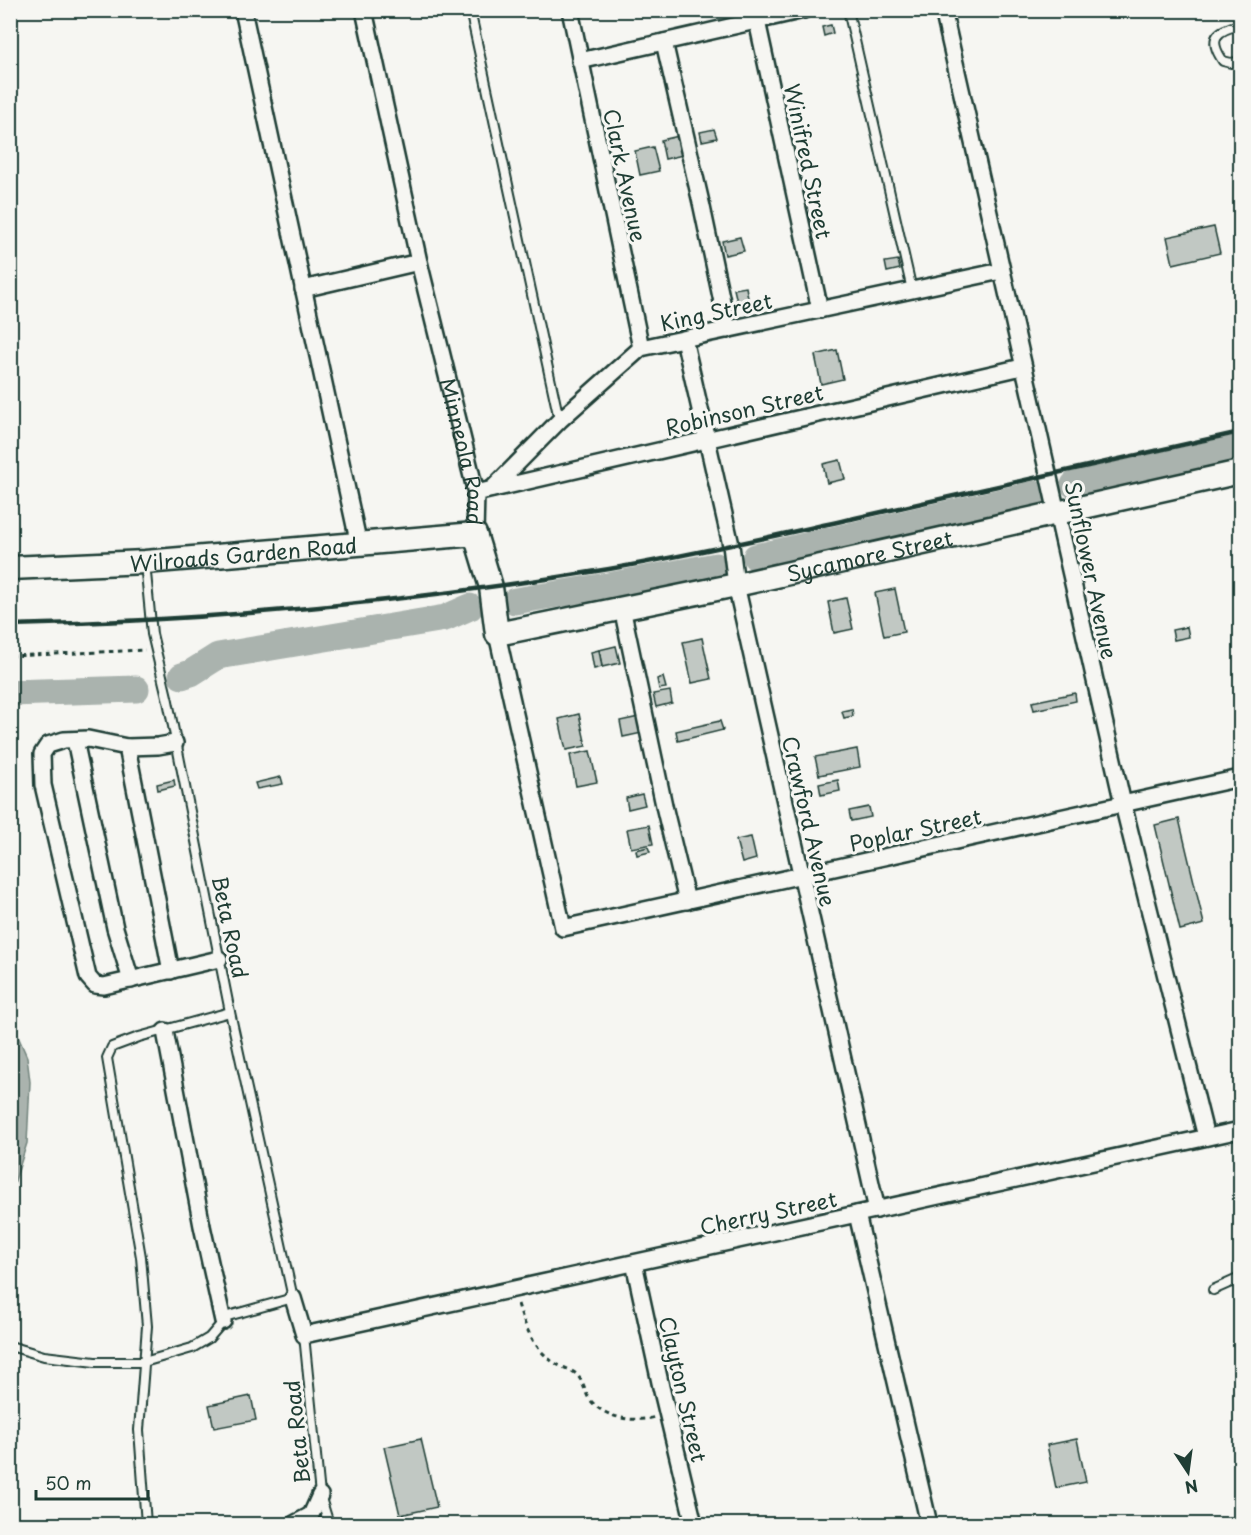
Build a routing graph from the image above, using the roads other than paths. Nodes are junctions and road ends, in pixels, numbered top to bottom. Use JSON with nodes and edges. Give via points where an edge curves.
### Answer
{"nodes":[{"id":1,"x":243,"y":10,"type":"edge"},
{"id":2,"x":364,"y":10,"type":"edge"},
{"id":3,"x":470,"y":10,"type":"edge"},
{"id":4,"x":570,"y":10,"type":"edge"},
{"id":5,"x":804,"y":10,"type":"edge"},
{"id":6,"x":848,"y":10,"type":"edge"},
{"id":7,"x":943,"y":10,"type":"edge"},
{"id":8,"x":757,"y":21,"type":"junction"},
{"id":9,"x":1240,"y":25,"type":"edge"},
{"id":10,"x":664,"y":42,"type":"junction"},
{"id":11,"x":579,"y":61,"type":"junction"},
{"id":12,"x":1240,"y":61,"type":"edge"},
{"id":13,"x":419,"y":262,"type":"junction"},
{"id":14,"x":1001,"y":271,"type":"junction"},
{"id":15,"x":303,"y":289,"type":"junction"},
{"id":16,"x":912,"y":290,"type":"junction"},
{"id":17,"x":820,"y":310,"type":"junction"},
{"id":18,"x":728,"y":330,"type":"junction"},
{"id":19,"x":684,"y":339,"type":"junction"},
{"id":20,"x":641,"y":348,"type":"junction"},
{"id":21,"x":1022,"y":367,"type":"junction"},
{"id":22,"x":560,"y":420,"type":"junction"},
{"id":23,"x":708,"y":440,"type":"junction"},
{"id":24,"x":1240,"y":472,"type":"edge"},
{"id":25,"x":492,"y":489,"type":"junction"},
{"id":26,"x":476,"y":493,"type":"junction"},
{"id":27,"x":1057,"y":514,"type":"junction"},
{"id":28,"x":475,"y":534,"type":"junction"},
{"id":29,"x":359,"y":545,"type":"junction"},
{"id":30,"x":145,"y":562,"type":"junction"},
{"id":31,"x":10,"y":568,"type":"edge"},
{"id":32,"x":736,"y":585,"type":"junction"},
{"id":33,"x":622,"y":608,"type":"junction"},
{"id":34,"x":497,"y":634,"type":"junction"},
{"id":35,"x":75,"y":740,"type":"junction"},
{"id":36,"x":175,"y":743,"type":"junction"},
{"id":37,"x":127,"y":747,"type":"junction"},
{"id":38,"x":1240,"y":778,"type":"edge"},
{"id":39,"x":1123,"y":804,"type":"junction"},
{"id":40,"x":801,"y":876,"type":"junction"},
{"id":41,"x":687,"y":901,"type":"junction"},
{"id":42,"x":563,"y":928,"type":"joint"},
{"id":43,"x":219,"y":959,"type":"junction"},
{"id":44,"x":171,"y":971,"type":"junction"},
{"id":45,"x":131,"y":980,"type":"junction"},
{"id":46,"x":230,"y":1012,"type":"junction"},
{"id":47,"x":165,"y":1031,"type":"junction"},
{"id":48,"x":1240,"y":1130,"type":"edge"},
{"id":49,"x":1206,"y":1137,"type":"junction"},
{"id":50,"x":877,"y":1210,"type":"junction"},
{"id":51,"x":857,"y":1214,"type":"junction"},
{"id":52,"x":634,"y":1263,"type":"junction"},
{"id":53,"x":1240,"y":1278,"type":"edge"},
{"id":54,"x":1213,"y":1290,"type":"dead end"},
{"id":55,"x":293,"y":1298,"type":"junction"},
{"id":56,"x":223,"y":1321,"type":"junction"},
{"id":57,"x":304,"y":1335,"type":"junction"},
{"id":58,"x":10,"y":1346,"type":"edge"},
{"id":59,"x":144,"y":1362,"type":"junction"},
{"id":60,"x":320,"y":1495,"type":"junction"},
{"id":61,"x":146,"y":1524,"type":"edge"},
{"id":62,"x":294,"y":1524,"type":"edge"},
{"id":63,"x":329,"y":1524,"type":"edge"},
{"id":64,"x":694,"y":1524,"type":"edge"},
{"id":65,"x":929,"y":1524,"type":"edge"}],
"edges":[{"from":1,"to":15,"type":"street"},
{"from":2,"to":13,"type":"street","name":"Minneola Road"},
{"from":3,"to":22,"type":"lane"},
{"from":4,"to":11,"type":"street","name":"Clark Avenue"},
{"from":5,"to":8,"type":"street"},
{"from":6,"to":16,"type":"lane"},
{"from":7,"to":14,"type":"street","name":"Sunflower Avenue"},
{"from":8,"to":10,"type":"street"},
{"from":8,"to":17,"type":"street","name":"Winifred Street"},
{"from":9,"to":12,"type":"lane","via":[[1222,30],[1215,44],[1223,61]]},
{"from":10,"to":11,"type":"street"},
{"from":10,"to":18,"type":"street"},
{"from":11,"to":20,"type":"street","name":"Clark Avenue"},
{"from":13,"to":15,"type":"street"},
{"from":13,"to":26,"type":"street","name":"Minneola Road"},
{"from":14,"to":16,"type":"street","name":"King Street"},
{"from":14,"to":21,"type":"street","name":"Sunflower Avenue"},
{"from":15,"to":29,"type":"street"},
{"from":16,"to":17,"type":"street","name":"King Street"},
{"from":17,"to":18,"type":"street","name":"King Street"},
{"from":18,"to":19,"type":"street","name":"King Street"},
{"from":19,"to":20,"type":"street","name":"King Street"},
{"from":19,"to":23,"type":"street","name":"Crawford Avenue"},
{"from":20,"to":22,"type":"street","name":"King Street"},
{"from":21,"to":23,"type":"street","name":"Robinson Street"},
{"from":21,"to":27,"type":"street","name":"Sunflower Avenue"},
{"from":22,"to":25,"type":"street","name":"King Street"},
{"from":23,"to":25,"type":"street","name":"Robinson Street"},
{"from":23,"to":32,"type":"street","name":"Crawford Avenue"},
{"from":24,"to":27,"type":"street","name":"Sycamore Street"},
{"from":25,"to":26,"type":"street","name":"Robinson Street"},
{"from":26,"to":28,"type":"street","name":"Minneola Road"},
{"from":27,"to":32,"type":"street","name":"Sycamore Street"},
{"from":27,"to":39,"type":"street","name":"Sunflower Avenue"},
{"from":28,"to":29,"type":"street","name":"Wilroads Garden Road"},
{"from":28,"to":34,"type":"street","name":"Minneola Road","via":[[491,587]]},
{"from":29,"to":30,"type":"street","name":"Wilroads Garden Road"},
{"from":30,"to":31,"type":"street","name":"Wilroads Garden Road"},
{"from":30,"to":36,"type":"lane","name":"Beta Road","via":[[152,634]]},
{"from":32,"to":33,"type":"street","name":"Sycamore Street"},
{"from":32,"to":40,"type":"street","name":"Crawford Avenue"},
{"from":33,"to":34,"type":"street","name":"Sycamore Street"},
{"from":33,"to":41,"type":"street"},
{"from":34,"to":42,"type":"street","name":"Minneola Road"},
{"from":35,"to":37,"type":"street"},
{"from":35,"to":45,"type":"street","via":[[115,928]]},
{"from":35,"to":45,"type":"street","via":[[48,745],[42,754],[43,785],[85,966],[95,985]]},
{"from":36,"to":37,"type":"street"},
{"from":36,"to":43,"type":"lane","name":"Beta Road"},
{"from":37,"to":44,"type":"street"},
{"from":38,"to":39,"type":"street","name":"Poplar Street"},
{"from":39,"to":40,"type":"street","name":"Poplar Street"},
{"from":39,"to":49,"type":"street","name":"Sunflower Avenue"},
{"from":40,"to":41,"type":"street","name":"Poplar Street"},
{"from":40,"to":50,"type":"street","name":"Crawford Avenue"},
{"from":41,"to":42,"type":"street","name":"Poplar Street"},
{"from":43,"to":44,"type":"street"},
{"from":43,"to":46,"type":"lane","name":"Beta Road"},
{"from":44,"to":45,"type":"street"},
{"from":46,"to":47,"type":"lane"},
{"from":46,"to":55,"type":"lane","name":"Beta Road"},
{"from":47,"to":56,"type":"street"},
{"from":47,"to":59,"type":"lane","via":[[112,1047],[107,1058],[141,1257],[147,1326]]},
{"from":48,"to":49,"type":"street","name":"Cherry Street"},
{"from":49,"to":50,"type":"street","name":"Cherry Street"},
{"from":50,"to":51,"type":"street","name":"Cherry Street"},
{"from":51,"to":52,"type":"street","name":"Cherry Street"},
{"from":51,"to":65,"type":"street"},
{"from":52,"to":57,"type":"street","name":"Cherry Street"},
{"from":52,"to":64,"type":"street","name":"Clayton Street"},
{"from":53,"to":54,"type":"lane"},
{"from":55,"to":56,"type":"lane","via":[[228,1316]]},
{"from":55,"to":57,"type":"street"},
{"from":56,"to":59,"type":"lane","via":[[209,1338],[192,1347]]},
{"from":57,"to":60,"type":"lane","name":"Beta Road"},
{"from":58,"to":59,"type":"lane","via":[[44,1356]]},
{"from":59,"to":61,"type":"lane","via":[[139,1430]]},
{"from":60,"to":62,"type":"street","via":[[311,1515]]},
{"from":60,"to":63,"type":"lane","name":"Beta Road"}]}
